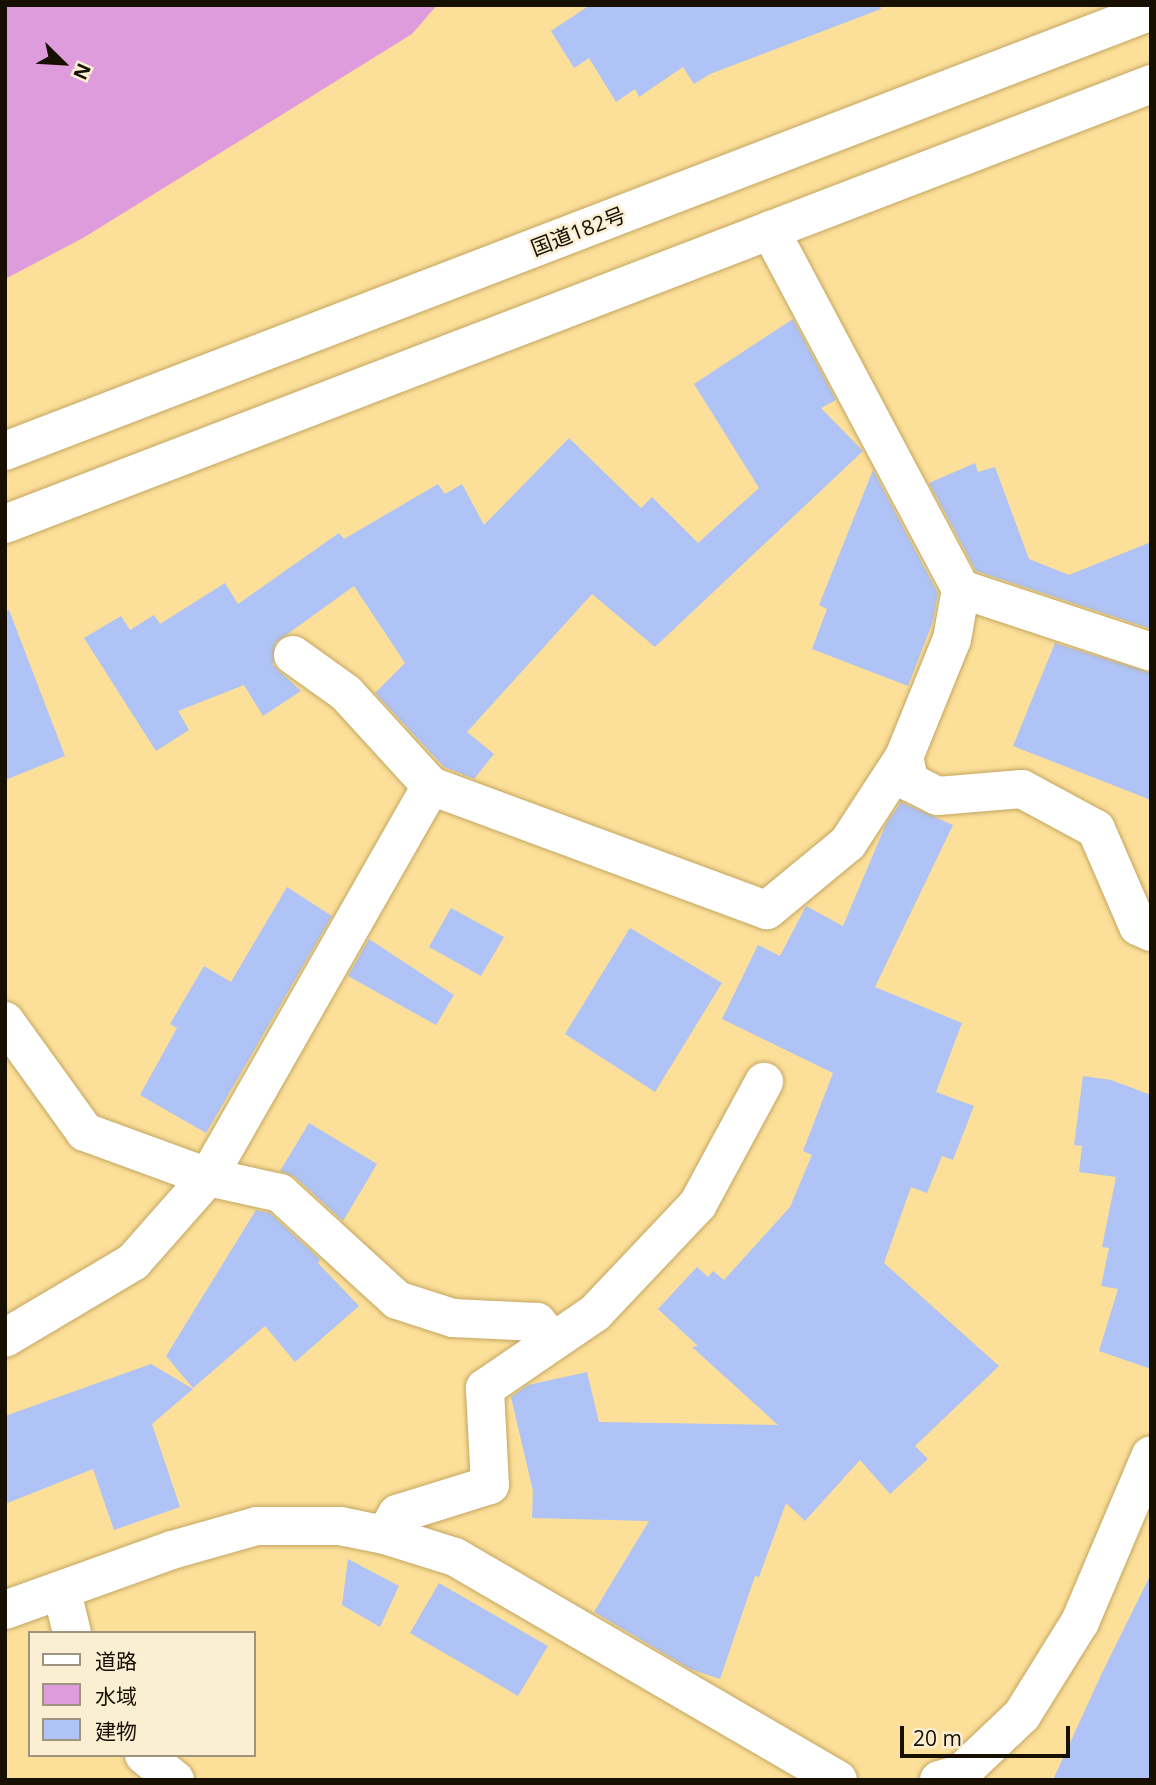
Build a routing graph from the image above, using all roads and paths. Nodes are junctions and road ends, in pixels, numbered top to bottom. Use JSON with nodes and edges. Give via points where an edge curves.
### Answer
{"nodes":[{"id":1,"x":1151,"y":11,"type":"edge"},
{"id":2,"x":1151,"y":84,"type":"edge"},
{"id":3,"x":770,"y":230,"type":"junction"},
{"id":4,"x":5,"y":451,"type":"edge"},
{"id":5,"x":5,"y":524,"type":"edge"},
{"id":6,"x":961,"y":589,"type":"junction"},
{"id":7,"x":1151,"y":652,"type":"edge"},
{"id":8,"x":293,"y":655,"type":"dead end"},
{"id":9,"x":904,"y":757,"type":"junction"},
{"id":10,"x":431,"y":786,"type":"junction"},
{"id":11,"x":1151,"y":932,"type":"edge"},
{"id":12,"x":5,"y":1021,"type":"edge"},
{"id":13,"x":764,"y":1082,"type":"dead end"},
{"id":14,"x":208,"y":1177,"type":"junction"},
{"id":15,"x":5,"y":1338,"type":"edge"},
{"id":16,"x":553,"y":1341,"type":"junction"},
{"id":17,"x":1151,"y":1455,"type":"edge"},
{"id":18,"x":385,"y":1535,"type":"junction"},
{"id":19,"x":62,"y":1591,"type":"junction"},
{"id":20,"x":5,"y":1610,"type":"edge"},
{"id":21,"x":72,"y":1631,"type":"edge"},
{"id":22,"x":146,"y":1757,"type":"edge"},
{"id":23,"x":175,"y":1780,"type":"edge"},
{"id":24,"x":838,"y":1780,"type":"edge"},
{"id":25,"x":939,"y":1780,"type":"edge"}],
"edges":[{"from":1,"to":4,"type":"main road","name":"国道182号"},
{"from":2,"to":3,"type":"main road"},
{"from":3,"to":5,"type":"main road"},
{"from":3,"to":6,"type":"main road"},
{"from":6,"to":7,"type":"main road"},
{"from":6,"to":9,"type":"main road","via":[[952,639]]},
{"from":8,"to":10,"type":"main road","via":[[346,694]]},
{"from":9,"to":10,"type":"main road","via":[[848,843],[767,910]]},
{"from":9,"to":11,"type":"main road","via":[[910,782],[938,796],[1022,789],[1097,829],[1138,926]]},
{"from":10,"to":14,"type":"main road"},
{"from":12,"to":14,"type":"main road","via":[[85,1132]]},
{"from":13,"to":16,"type":"main road","via":[[698,1204],[595,1313]]},
{"from":14,"to":15,"type":"main road","via":[[134,1262]]},
{"from":14,"to":16,"type":"main road","via":[[280,1193],[397,1300],[453,1318],[537,1322]]},
{"from":16,"to":18,"type":"main road","via":[[485,1388],[490,1485],[397,1514]]},
{"from":17,"to":25,"type":"main road","via":[[1080,1622],[1021,1715],[960,1774]]},
{"from":18,"to":19,"type":"main road","via":[[340,1526],[257,1526],[172,1550]]},
{"from":18,"to":24,"type":"main road","via":[[455,1558]]},
{"from":19,"to":20,"type":"main road"},
{"from":19,"to":21,"type":"main road"},
{"from":22,"to":23,"type":"main road"}]}
